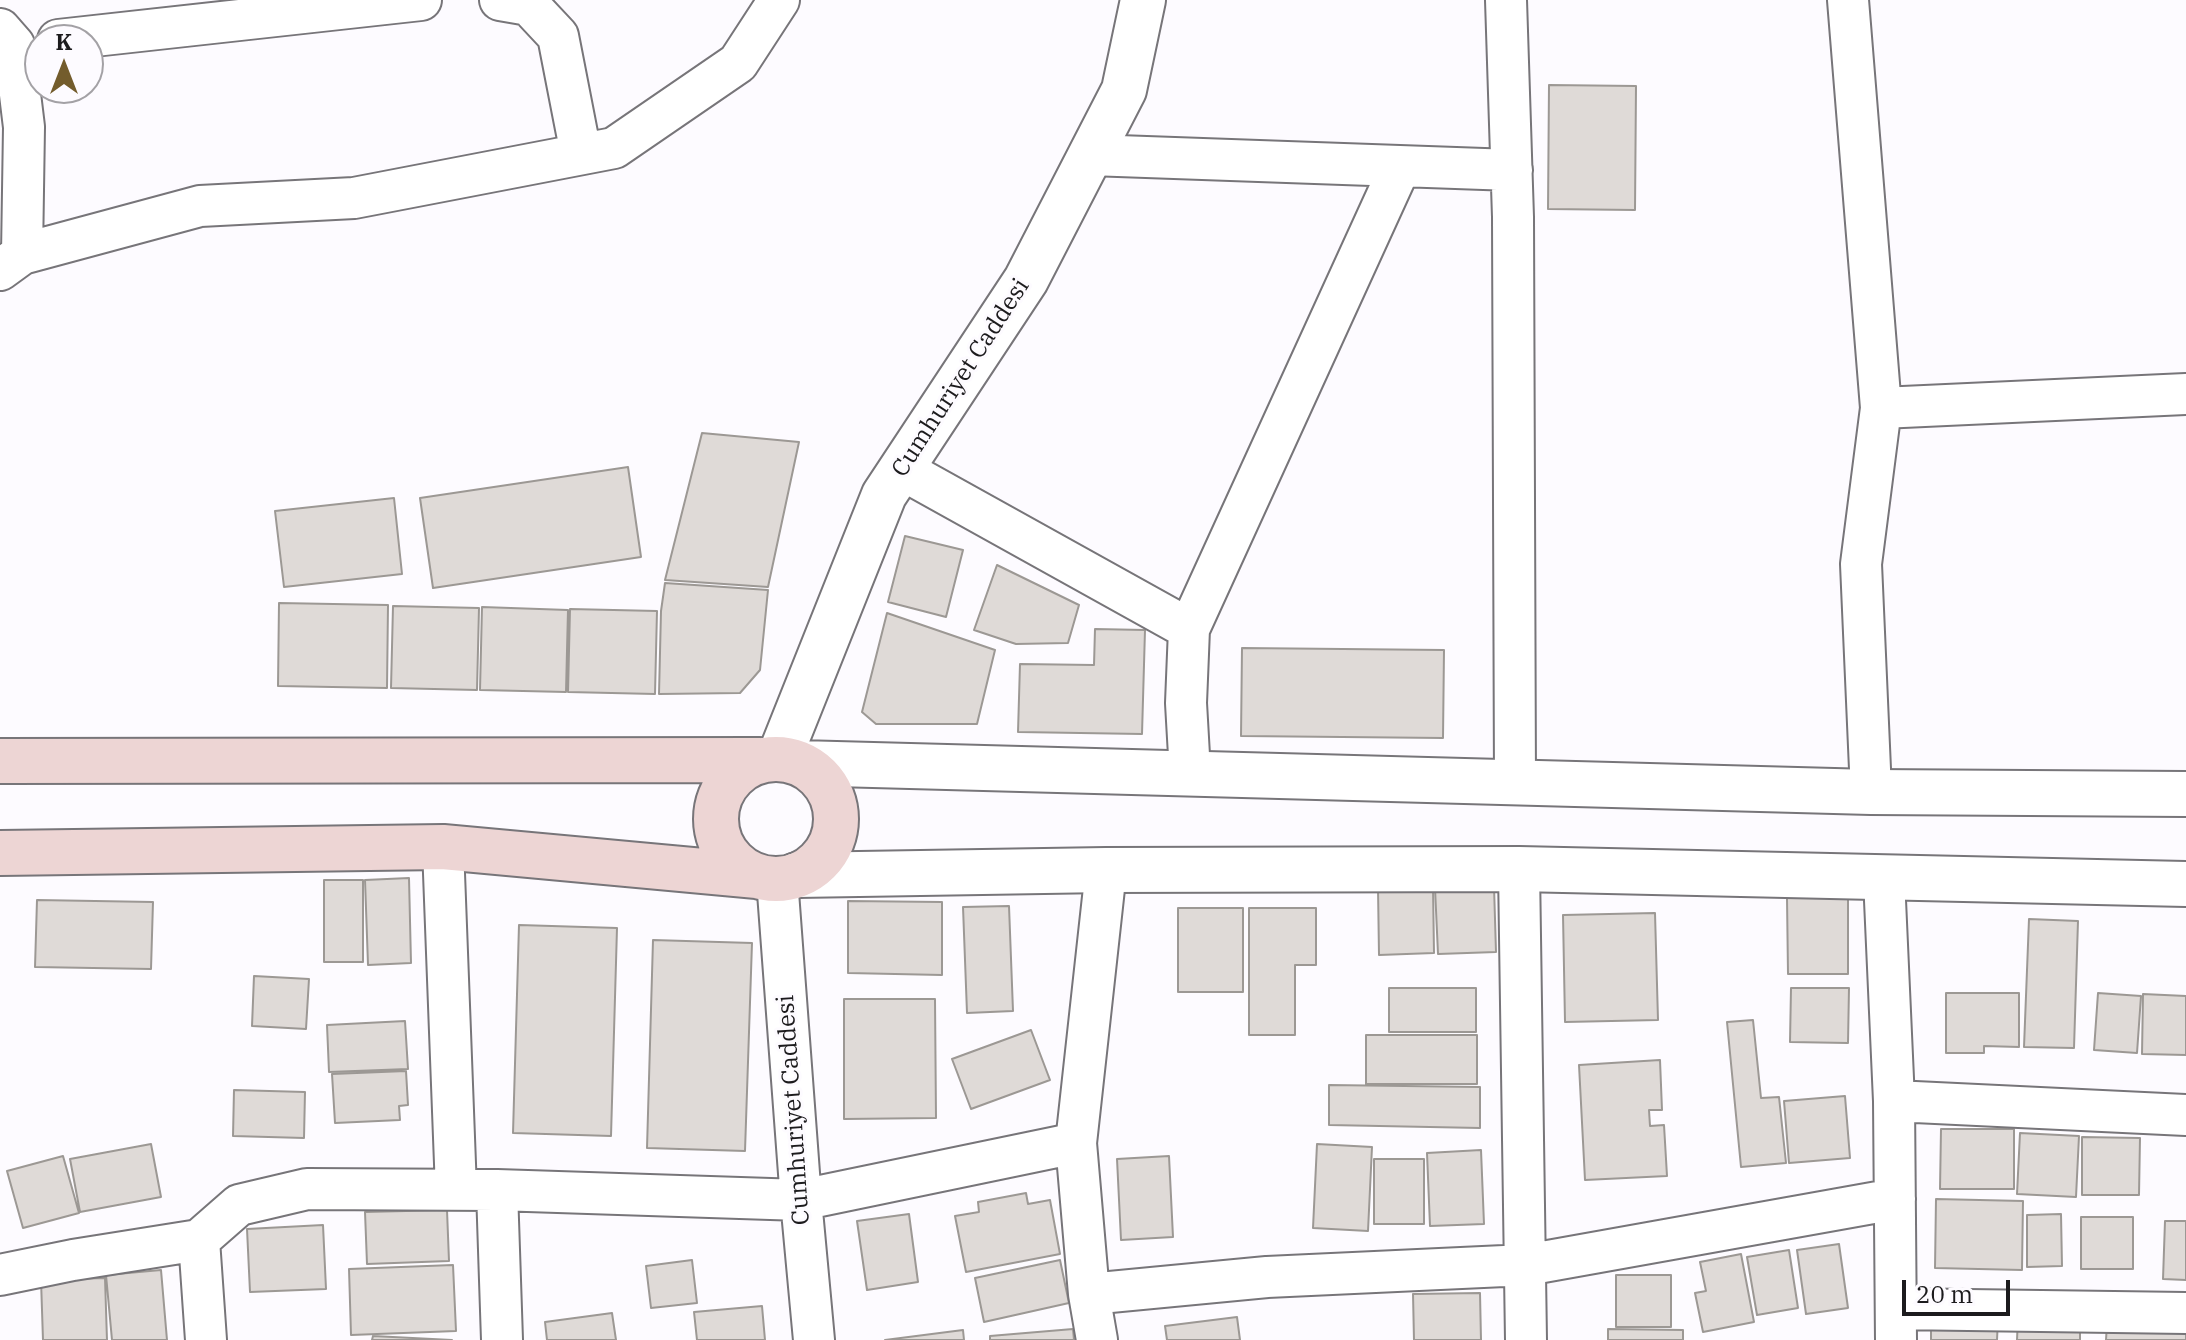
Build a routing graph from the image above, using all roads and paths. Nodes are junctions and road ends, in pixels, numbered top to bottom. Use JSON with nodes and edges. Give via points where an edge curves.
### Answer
{"nodes":[{"id":1,"x":421,"y":0,"type":"edge"},
{"id":2,"x":500,"y":0,"type":"edge"},
{"id":3,"x":779,"y":0,"type":"edge"},
{"id":4,"x":1143,"y":0,"type":"edge"},
{"id":5,"x":1506,"y":0,"type":"edge"},
{"id":6,"x":1848,"y":0,"type":"edge"},
{"id":7,"x":104,"y":35,"type":"edge"},
{"id":8,"x":18,"y":39,"type":"edge"},
{"id":9,"x":581,"y":154,"type":"junction"},
{"id":10,"x":1090,"y":155,"type":"junction"},
{"id":11,"x":1400,"y":167,"type":"junction"},
{"id":12,"x":1512,"y":170,"type":"junction"},
{"id":13,"x":11,"y":262,"type":"edge"},
{"id":14,"x":2186,"y":394,"type":"edge"},
{"id":15,"x":1881,"y":408,"type":"junction"},
{"id":16,"x":901,"y":469,"type":"junction"},
{"id":17,"x":1189,"y":629,"type":"junction"},
{"id":18,"x":779,"y":760,"type":"junction"},
{"id":19,"x":0,"y":761,"type":"edge"},
{"id":20,"x":1190,"y":773,"type":"junction"},
{"id":21,"x":1515,"y":782,"type":"junction"},
{"id":22,"x":1871,"y":792,"type":"junction"},
{"id":23,"x":2186,"y":794,"type":"edge"},
{"id":24,"x":443,"y":847,"type":"junction"},
{"id":25,"x":0,"y":853,"type":"edge"},
{"id":26,"x":1519,"y":869,"type":"junction"},
{"id":27,"x":1106,"y":870,"type":"junction"},
{"id":28,"x":777,"y":877,"type":"junction"},
{"id":29,"x":1884,"y":878,"type":"junction"},
{"id":30,"x":2186,"y":884,"type":"edge"},
{"id":31,"x":1894,"y":1101,"type":"junction"},
{"id":32,"x":2186,"y":1115,"type":"edge"},
{"id":33,"x":1076,"y":1143,"type":"junction"},
{"id":34,"x":456,"y":1190,"type":"junction"},
{"id":35,"x":497,"y":1190,"type":"junction"},
{"id":36,"x":1895,"y":1199,"type":"junction"},
{"id":37,"x":801,"y":1200,"type":"junction"},
{"id":38,"x":199,"y":1240,"type":"junction"},
{"id":39,"x":1526,"y":1265,"type":"junction"},
{"id":40,"x":0,"y":1275,"type":"edge"},
{"id":41,"x":1089,"y":1294,"type":"junction"},
{"id":42,"x":2186,"y":1313,"type":"edge"},
{"id":43,"x":1896,"y":1325,"type":"edge"},
{"id":44,"x":206,"y":1340,"type":"edge"},
{"id":45,"x":502,"y":1340,"type":"edge"},
{"id":46,"x":814,"y":1340,"type":"edge"},
{"id":47,"x":1097,"y":1340,"type":"edge"},
{"id":48,"x":1526,"y":1340,"type":"edge"}],
"edges":[{"from":1,"to":7,"type":"street"},
{"from":2,"to":9,"type":"street","via":[[529,5],[558,36]]},
{"from":3,"to":9,"type":"street","via":[[738,63],[614,148]]},
{"from":4,"to":10,"type":"street","name":"Cumhuriyet Caddesi","via":[[1124,90]]},
{"from":5,"to":12,"type":"street"},
{"from":6,"to":15,"type":"street"},
{"from":8,"to":13,"type":"street","via":[[24,127]]},
{"from":9,"to":13,"type":"street","via":[[354,198],[200,206]]},
{"from":10,"to":11,"type":"street"},
{"from":10,"to":16,"type":"street","name":"Cumhuriyet Caddesi","via":[[1026,280]]},
{"from":11,"to":12,"type":"street"},
{"from":11,"to":17,"type":"street"},
{"from":12,"to":21,"type":"street"},
{"from":14,"to":15,"type":"street"},
{"from":15,"to":22,"type":"street","via":[[1861,564]]},
{"from":16,"to":17,"type":"street"},
{"from":16,"to":18,"type":"street","name":"Cumhuriyet Caddesi","via":[[884,495]]},
{"from":17,"to":20,"type":"street"},
{"from":18,"to":19,"type":"main road"},
{"from":18,"to":20,"type":"street"},
{"from":18,"to":28,"type":"main road","via":[[817,773],[830,790],[836,830],[815,865]]},
{"from":18,"to":28,"type":"main road","via":[[744,767],[731,778],[721,792],[715,826],[729,857],[742,869]]},
{"from":20,"to":21,"type":"street"},
{"from":21,"to":22,"type":"street"},
{"from":22,"to":23,"type":"street"},
{"from":24,"to":25,"type":"main road"},
{"from":24,"to":28,"type":"main road"},
{"from":24,"to":34,"type":"street"},
{"from":26,"to":27,"type":"street"},
{"from":26,"to":29,"type":"street"},
{"from":26,"to":39,"type":"street"},
{"from":27,"to":28,"type":"street"},
{"from":27,"to":33,"type":"street"},
{"from":28,"to":37,"type":"street","name":"Cumhuriyet Caddesi"},
{"from":29,"to":30,"type":"street"},
{"from":29,"to":31,"type":"street"},
{"from":31,"to":32,"type":"street"},
{"from":31,"to":36,"type":"street"},
{"from":33,"to":37,"type":"street"},
{"from":33,"to":41,"type":"street"},
{"from":34,"to":35,"type":"street"},
{"from":34,"to":38,"type":"street","via":[[307,1189],[239,1205]]},
{"from":35,"to":37,"type":"street"},
{"from":35,"to":45,"type":"street"},
{"from":36,"to":39,"type":"street"},
{"from":36,"to":43,"type":"street"},
{"from":37,"to":46,"type":"street","name":"Cumhuriyet Caddesi"},
{"from":38,"to":40,"type":"street"},
{"from":38,"to":44,"type":"street"},
{"from":39,"to":41,"type":"street","via":[[1267,1277]]},
{"from":39,"to":48,"type":"street"},
{"from":41,"to":47,"type":"street"},
{"from":42,"to":43,"type":"street"}]}
